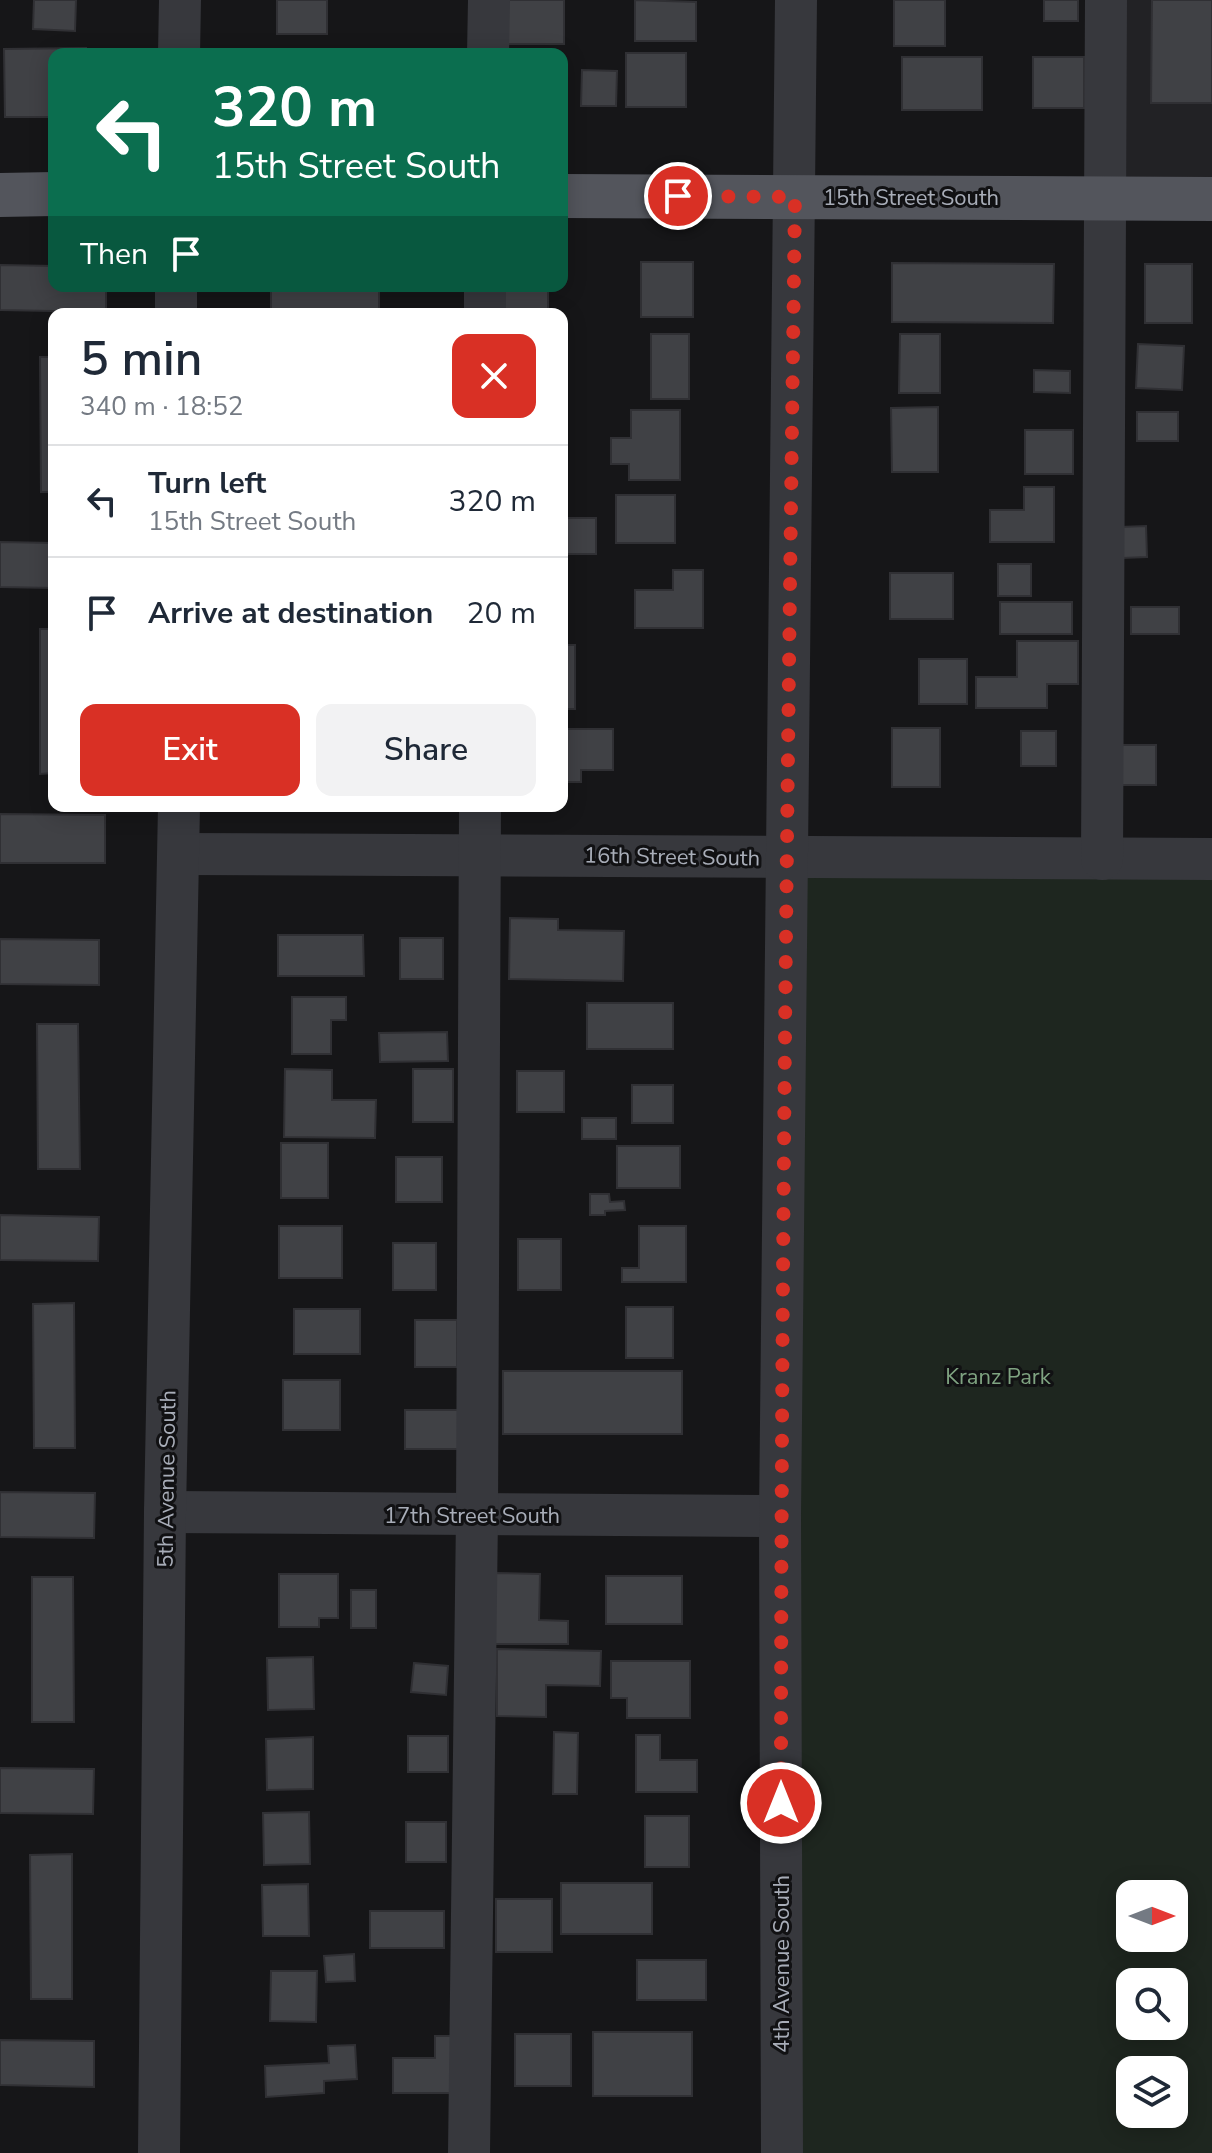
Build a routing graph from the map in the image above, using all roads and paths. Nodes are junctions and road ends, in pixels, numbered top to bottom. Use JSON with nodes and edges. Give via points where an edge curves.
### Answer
{"nodes":[{"id":1,"x":180,"y":0,"type":"edge"},
{"id":2,"x":489,"y":0,"type":"edge"},
{"id":3,"x":796,"y":0,"type":"edge"},
{"id":4,"x":1106,"y":0,"type":"edge"},
{"id":5,"x":179,"y":48,"type":"edge"},
{"id":6,"x":488,"y":48,"type":"edge"},
{"id":7,"x":48,"y":194,"type":"edge"},
{"id":8,"x":0,"y":195,"type":"edge"},
{"id":9,"x":568,"y":196,"type":"edge"},
{"id":10,"x":795,"y":197,"type":"junction"},
{"id":11,"x":1105,"y":198,"type":"junction"},
{"id":12,"x":1212,"y":199,"type":"edge"},
{"id":13,"x":179,"y":812,"type":"edge"},
{"id":14,"x":480,"y":812,"type":"edge"},
{"id":15,"x":179,"y":854,"type":"junction"},
{"id":16,"x":480,"y":855,"type":"junction"},
{"id":17,"x":786,"y":858,"type":"junction"},
{"id":18,"x":1102,"y":859,"type":"junction"},
{"id":19,"x":1212,"y":859,"type":"edge"},
{"id":20,"x":165,"y":1512,"type":"junction"},
{"id":21,"x":477,"y":1515,"type":"junction"},
{"id":22,"x":780,"y":1516,"type":"junction"},
{"id":23,"x":159,"y":2153,"type":"edge"},
{"id":24,"x":469,"y":2153,"type":"edge"},
{"id":25,"x":782,"y":2153,"type":"edge"}],
"edges":[{"from":1,"to":5,"type":"street"},
{"from":2,"to":6,"type":"street"},
{"from":3,"to":10,"type":"street","name":"4th Avenue South"},
{"from":4,"to":11,"type":"street"},
{"from":7,"to":8,"type":"main road"},
{"from":9,"to":10,"type":"main road","name":"15th Street South"},
{"from":10,"to":11,"type":"main road","name":"15th Street South"},
{"from":10,"to":17,"type":"street","name":"4th Avenue South"},
{"from":11,"to":12,"type":"main road","name":"15th Street South"},
{"from":11,"to":18,"type":"street"},
{"from":13,"to":15,"type":"street","name":"5th Avenue South"},
{"from":14,"to":16,"type":"street"},
{"from":15,"to":16,"type":"street","name":"16th Street South"},
{"from":15,"to":20,"type":"street","name":"5th Avenue South"},
{"from":16,"to":17,"type":"street","name":"16th Street South"},
{"from":16,"to":21,"type":"street"},
{"from":17,"to":18,"type":"street","name":"16th Street South"},
{"from":17,"to":22,"type":"street","name":"4th Avenue South"},
{"from":18,"to":19,"type":"street","name":"16th Street South"},
{"from":20,"to":21,"type":"street","name":"17th Street South"},
{"from":20,"to":23,"type":"street","name":"5th Avenue South"},
{"from":21,"to":22,"type":"street","name":"17th Street South"},
{"from":21,"to":24,"type":"street"},
{"from":22,"to":25,"type":"street","name":"4th Avenue South"}]}
